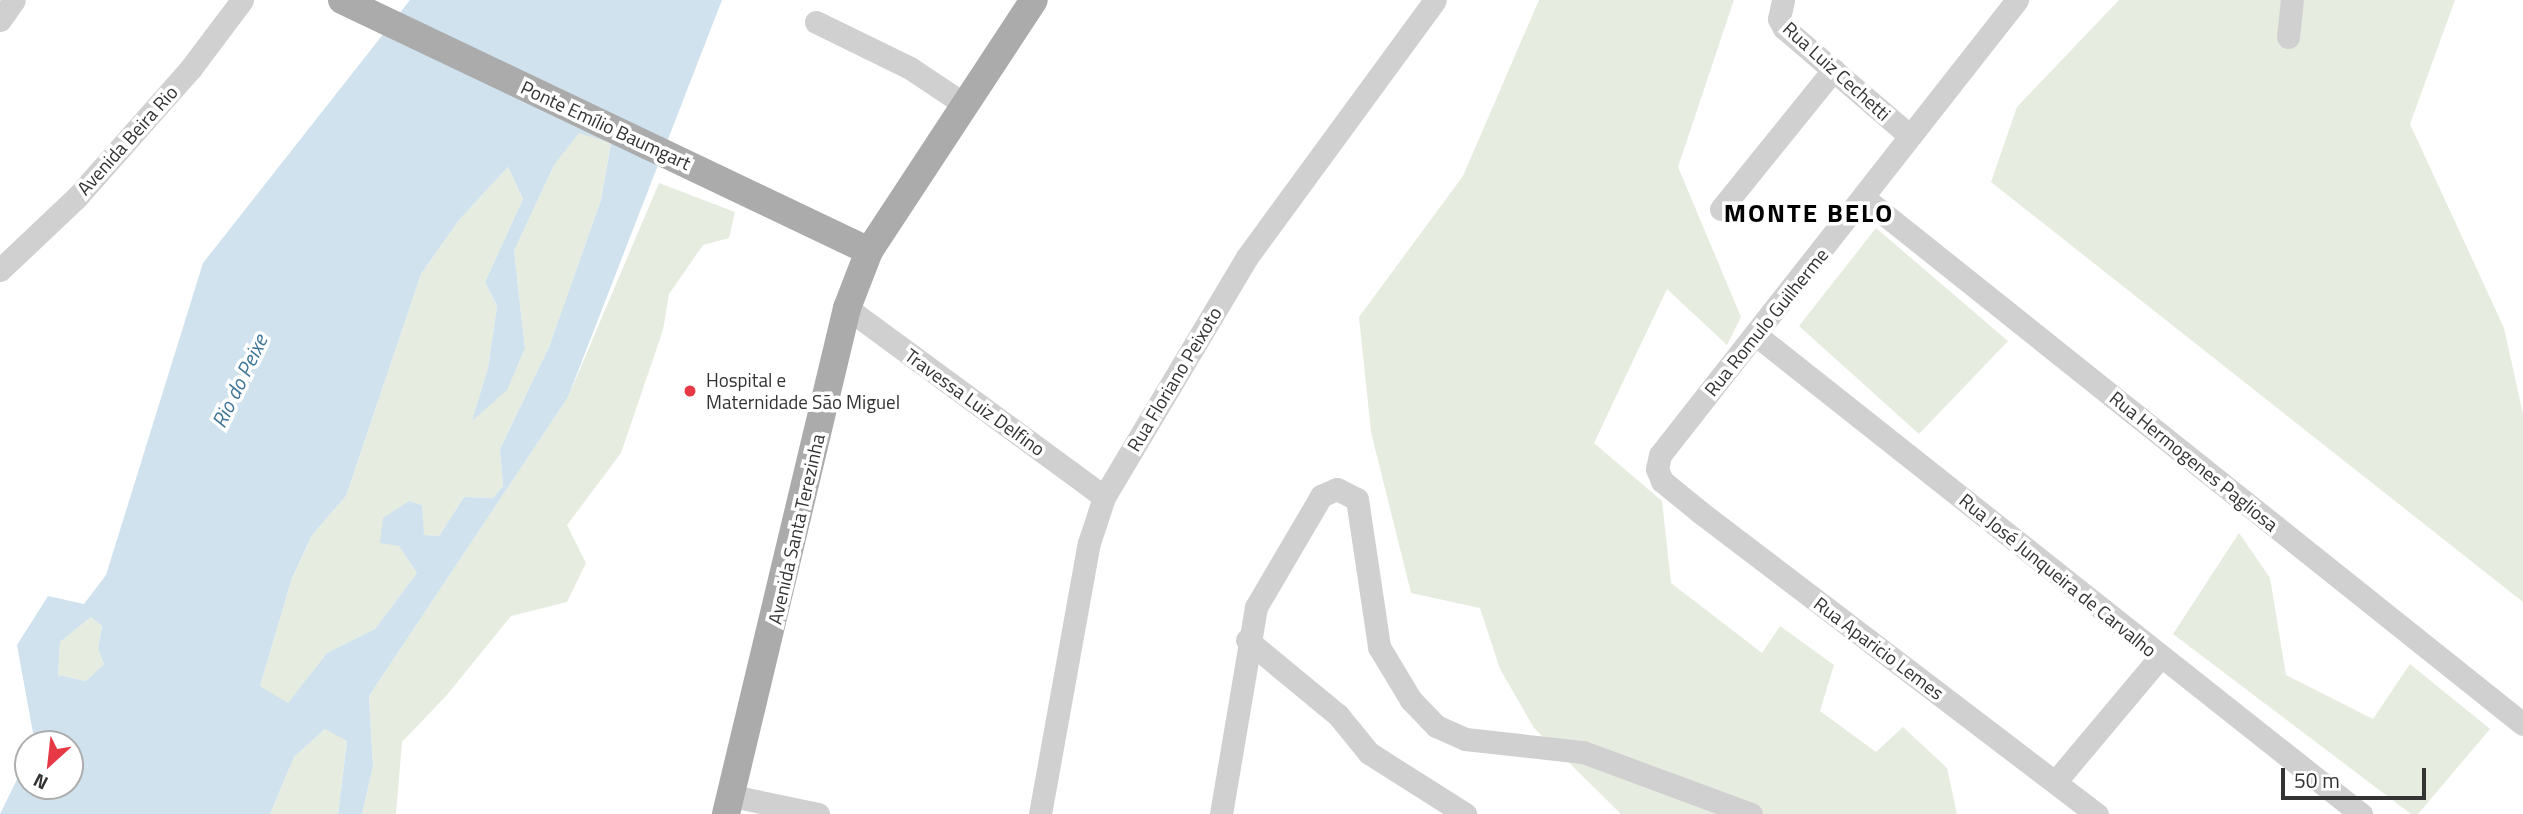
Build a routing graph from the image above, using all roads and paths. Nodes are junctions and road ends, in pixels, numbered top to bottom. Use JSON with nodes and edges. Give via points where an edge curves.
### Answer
{"nodes":[{"id":1,"x":14,"y":0,"type":"edge"},
{"id":2,"x":242,"y":0,"type":"edge"},
{"id":3,"x":342,"y":0,"type":"edge"},
{"id":4,"x":1034,"y":0,"type":"edge"},
{"id":5,"x":1435,"y":0,"type":"edge"},
{"id":6,"x":1783,"y":0,"type":"edge"},
{"id":7,"x":2017,"y":0,"type":"edge"},
{"id":8,"x":2292,"y":0,"type":"edge"},
{"id":9,"x":0,"y":20,"type":"edge"},
{"id":10,"x":816,"y":22,"type":"dead end"},
{"id":11,"x":2288,"y":37,"type":"dead end"},
{"id":12,"x":1833,"y":70,"type":"junction"},
{"id":13,"x":964,"y":104,"type":"junction"},
{"id":14,"x":1910,"y":136,"type":"junction"},
{"id":15,"x":1864,"y":198,"type":"junction"},
{"id":16,"x":1721,"y":209,"type":"dead end"},
{"id":17,"x":869,"y":251,"type":"junction"},
{"id":18,"x":0,"y":270,"type":"edge"},
{"id":19,"x":847,"y":308,"type":"junction"},
{"id":20,"x":1756,"y":335,"type":"junction"},
{"id":21,"x":1662,"y":481,"type":"joint"},
{"id":22,"x":1104,"y":497,"type":"junction"},
{"id":23,"x":1247,"y":640,"type":"junction"},
{"id":24,"x":2160,"y":657,"type":"junction"},
{"id":25,"x":2523,"y":724,"type":"edge"},
{"id":26,"x":2056,"y":781,"type":"junction"},
{"id":27,"x":729,"y":805,"type":"edge"},
{"id":28,"x":817,"y":814,"type":"edge"},
{"id":29,"x":1040,"y":814,"type":"edge"},
{"id":30,"x":1221,"y":814,"type":"edge"},
{"id":31,"x":1465,"y":814,"type":"edge"},
{"id":32,"x":1751,"y":814,"type":"edge"},
{"id":33,"x":2097,"y":814,"type":"edge"},
{"id":34,"x":2361,"y":814,"type":"edge"}],
"edges":[{"from":1,"to":9,"type":"street"},
{"from":2,"to":18,"type":"street","name":"Avenida Beira Rio","via":[[191,68],[77,197]]},
{"from":3,"to":17,"type":"main road","name":"Ponte Emílio Baumgart"},
{"from":4,"to":13,"type":"main road","name":"Avenida Santa Terezinha"},
{"from":5,"to":22,"type":"street","name":"Rua Floriano Peixoto","via":[[1247,257]]},
{"from":6,"to":12,"type":"street","name":"Rua Luiz Cechetti","via":[[1779,19],[1784,28]]},
{"from":7,"to":14,"type":"street","name":"Rua Romulo Guilherme"},
{"from":8,"to":11,"type":"street"},
{"from":10,"to":13,"type":"street","via":[[910,68]]},
{"from":12,"to":14,"type":"street","name":"Rua Luiz Cechetti"},
{"from":12,"to":16,"type":"street"},
{"from":13,"to":17,"type":"main road","name":"Avenida Santa Terezinha"},
{"from":14,"to":15,"type":"street","name":"Rua Romulo Guilherme"},
{"from":15,"to":20,"type":"street","name":"Rua Romulo Guilherme"},
{"from":15,"to":25,"type":"street","name":"Rua Hermogenes Pagliosa"},
{"from":17,"to":19,"type":"main road","name":"Avenida Santa Terezinha"},
{"from":19,"to":22,"type":"street","name":"Travessa Luiz Delfino"},
{"from":19,"to":27,"type":"main road","name":"Avenida Santa Terezinha"},
{"from":20,"to":21,"type":"street","name":"Rua Romulo Guilherme","via":[[1660,455]]},
{"from":20,"to":24,"type":"street","name":"Rua José Junqueira de Carvalho"},
{"from":21,"to":26,"type":"street","name":"Rua Aparicio Lemes"},
{"from":22,"to":29,"type":"street","name":"Rua Floriano Peixoto","via":[[1090,543]]},
{"from":23,"to":30,"type":"street"},
{"from":23,"to":31,"type":"street","via":[[1338,715],[1369,753]]},
{"from":23,"to":32,"type":"street","via":[[1256,607],[1321,496],[1329,489],[1348,491],[1357,499],[1379,647],[1410,700],[1436,726],[1465,739],[1583,752]]},
{"from":24,"to":26,"type":"street"},
{"from":24,"to":34,"type":"street","name":"Rua José Junqueira de Carvalho"},
{"from":26,"to":33,"type":"street","name":"Rua Aparicio Lemes"},
{"from":27,"to":28,"type":"street"}]}
